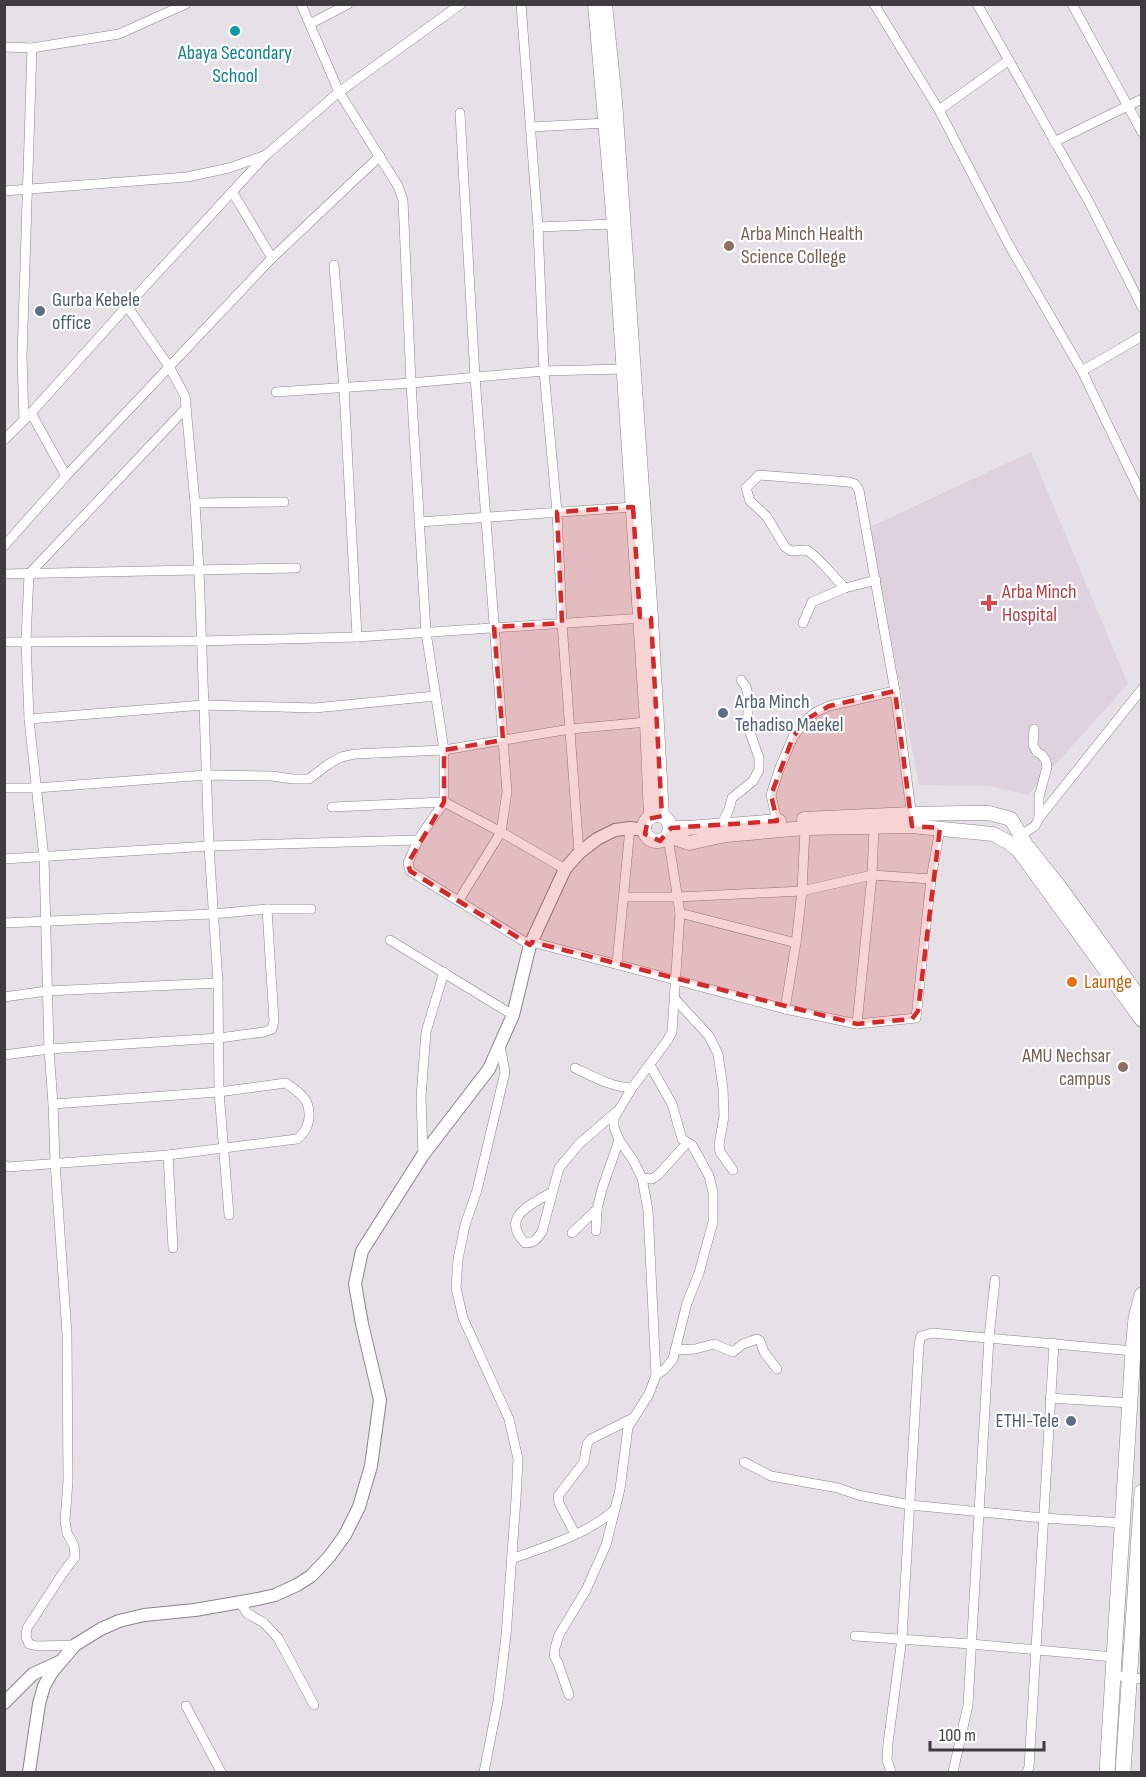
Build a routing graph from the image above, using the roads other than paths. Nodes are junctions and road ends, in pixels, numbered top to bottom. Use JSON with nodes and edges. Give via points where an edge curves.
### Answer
{"nodes":[{"id":1,"x":186,"y":4,"type":"edge"},
{"id":2,"x":301,"y":4,"type":"edge"},
{"id":3,"x":348,"y":4,"type":"edge"},
{"id":4,"x":461,"y":4,"type":"edge"},
{"id":5,"x":521,"y":4,"type":"edge"},
{"id":6,"x":595,"y":4,"type":"edge"},
{"id":7,"x":605,"y":4,"type":"edge"},
{"id":8,"x":874,"y":4,"type":"edge"},
{"id":9,"x":977,"y":4,"type":"edge"},
{"id":10,"x":1072,"y":4,"type":"edge"},
{"id":11,"x":310,"y":24,"type":"junction"},
{"id":12,"x":4,"y":46,"type":"edge"},
{"id":13,"x":32,"y":48,"type":"junction"},
{"id":14,"x":1009,"y":60,"type":"junction"},
{"id":15,"x":339,"y":92,"type":"junction"},
{"id":16,"x":1142,"y":99,"type":"edge"},
{"id":17,"x":1128,"y":105,"type":"junction"},
{"id":18,"x":939,"y":110,"type":"junction"},
{"id":19,"x":460,"y":113,"type":"dead end"},
{"id":20,"x":607,"y":123,"type":"junction"},
{"id":21,"x":531,"y":127,"type":"junction"},
{"id":22,"x":1142,"y":132,"type":"edge"},
{"id":23,"x":1054,"y":142,"type":"junction"},
{"id":24,"x":266,"y":155,"type":"junction"},
{"id":25,"x":380,"y":156,"type":"junction"},
{"id":26,"x":4,"y":190,"type":"edge"},
{"id":27,"x":27,"y":190,"type":"junction"},
{"id":28,"x":233,"y":193,"type":"junction"},
{"id":29,"x":614,"y":224,"type":"junction"},
{"id":30,"x":538,"y":227,"type":"junction"},
{"id":31,"x":272,"y":258,"type":"junction"},
{"id":32,"x":334,"y":265,"type":"dead end"},
{"id":33,"x":127,"y":306,"type":"junction"},
{"id":34,"x":1142,"y":307,"type":"edge"},
{"id":35,"x":1142,"y":336,"type":"edge"},
{"id":36,"x":170,"y":368,"type":"junction"},
{"id":37,"x":623,"y":369,"type":"junction"},
{"id":38,"x":544,"y":371,"type":"junction"},
{"id":39,"x":1082,"y":371,"type":"junction"},
{"id":40,"x":475,"y":377,"type":"junction"},
{"id":41,"x":411,"y":383,"type":"junction"},
{"id":42,"x":344,"y":388,"type":"junction"},
{"id":43,"x":276,"y":392,"type":"dead end"},
{"id":44,"x":186,"y":408,"type":"junction"},
{"id":45,"x":27,"y":417,"type":"junction"},
{"id":46,"x":4,"y":440,"type":"edge"},
{"id":47,"x":66,"y":476,"type":"junction"},
{"id":48,"x":1142,"y":496,"type":"edge"},
{"id":49,"x":284,"y":502,"type":"dead end"},
{"id":50,"x":195,"y":503,"type":"junction"},
{"id":51,"x":633,"y":507,"type":"junction"},
{"id":52,"x":556,"y":512,"type":"junction"},
{"id":53,"x":486,"y":517,"type":"junction"},
{"id":54,"x":419,"y":522,"type":"junction"},
{"id":55,"x":4,"y":546,"type":"edge"},
{"id":56,"x":296,"y":568,"type":"dead end"},
{"id":57,"x":199,"y":570,"type":"junction"},
{"id":58,"x":4,"y":574,"type":"edge"},
{"id":59,"x":28,"y":574,"type":"junction"},
{"id":60,"x":876,"y":580,"type":"junction"},
{"id":61,"x":845,"y":588,"type":"junction"},
{"id":62,"x":645,"y":618,"type":"junction"},
{"id":63,"x":562,"y":622,"type":"junction"},
{"id":64,"x":803,"y":623,"type":"dead end"},
{"id":65,"x":494,"y":627,"type":"junction"},
{"id":66,"x":426,"y":632,"type":"junction"},
{"id":67,"x":357,"y":637,"type":"junction"},
{"id":68,"x":26,"y":640,"type":"junction"},
{"id":69,"x":202,"y":641,"type":"junction"},
{"id":70,"x":4,"y":642,"type":"edge"},
{"id":71,"x":741,"y":680,"type":"dead end"},
{"id":72,"x":1142,"y":688,"type":"edge"},
{"id":73,"x":895,"y":691,"type":"junction"},
{"id":74,"x":435,"y":696,"type":"junction"},
{"id":75,"x":204,"y":705,"type":"junction"},
{"id":76,"x":28,"y":719,"type":"junction"},
{"id":77,"x":647,"y":722,"type":"junction"},
{"id":78,"x":570,"y":729,"type":"junction"},
{"id":79,"x":1034,"y":729,"type":"dead end"},
{"id":80,"x":503,"y":740,"type":"junction"},
{"id":81,"x":444,"y":750,"type":"junction"},
{"id":82,"x":207,"y":775,"type":"junction"},
{"id":83,"x":4,"y":788,"type":"edge"},
{"id":84,"x":36,"y":788,"type":"junction"},
{"id":85,"x":444,"y":802,"type":"junction"},
{"id":86,"x":332,"y":807,"type":"dead end"},
{"id":87,"x":1039,"y":818,"type":"junction"},
{"id":88,"x":912,"y":820,"type":"junction"},
{"id":89,"x":777,"y":821,"type":"junction"},
{"id":90,"x":721,"y":825,"type":"junction"},
{"id":91,"x":664,"y":827,"type":"junction"},
{"id":92,"x":874,"y":827,"type":"junction"},
{"id":93,"x":805,"y":828,"type":"junction"},
{"id":94,"x":940,"y":828,"type":"junction"},
{"id":95,"x":637,"y":829,"type":"junction"},
{"id":96,"x":501,"y":832,"type":"junction"},
{"id":97,"x":1021,"y":835,"type":"junction"},
{"id":98,"x":418,"y":840,"type":"junction"},
{"id":99,"x":209,"y":846,"type":"junction"},
{"id":100,"x":579,"y":853,"type":"junction"},
{"id":101,"x":44,"y":858,"type":"junction"},
{"id":102,"x":4,"y":859,"type":"edge"},
{"id":103,"x":565,"y":869,"type":"junction"},
{"id":104,"x":872,"y":875,"type":"junction"},
{"id":105,"x":931,"y":879,"type":"junction"},
{"id":106,"x":1054,"y":890,"type":"junction"},
{"id":107,"x":802,"y":891,"type":"junction"},
{"id":108,"x":624,"y":897,"type":"junction"},
{"id":109,"x":678,"y":897,"type":"junction"},
{"id":110,"x":459,"y":900,"type":"junction"},
{"id":111,"x":267,"y":909,"type":"junction"},
{"id":112,"x":311,"y":909,"type":"dead end"},
{"id":113,"x":213,"y":914,"type":"junction"},
{"id":114,"x":680,"y":914,"type":"junction"},
{"id":115,"x":1074,"y":918,"type":"junction"},
{"id":116,"x":46,"y":920,"type":"junction"},
{"id":117,"x":4,"y":923,"type":"edge"},
{"id":118,"x":390,"y":940,"type":"dead end"},
{"id":119,"x":796,"y":943,"type":"junction"},
{"id":120,"x":531,"y":944,"type":"junction"},
{"id":121,"x":616,"y":963,"type":"junction"},
{"id":122,"x":444,"y":972,"type":"junction"},
{"id":123,"x":676,"y":981,"type":"junction"},
{"id":124,"x":218,"y":983,"type":"junction"},
{"id":125,"x":47,"y":991,"type":"junction"},
{"id":126,"x":4,"y":997,"type":"edge"},
{"id":127,"x":675,"y":999,"type":"junction"},
{"id":128,"x":1142,"y":1001,"type":"edge"},
{"id":129,"x":785,"y":1009,"type":"junction"},
{"id":130,"x":513,"y":1015,"type":"junction"},
{"id":131,"x":1142,"y":1020,"type":"edge"},
{"id":132,"x":857,"y":1024,"type":"junction"},
{"id":133,"x":219,"y":1038,"type":"junction"},
{"id":134,"x":500,"y":1046,"type":"junction"},
{"id":135,"x":49,"y":1049,"type":"junction"},
{"id":136,"x":4,"y":1055,"type":"edge"},
{"id":137,"x":650,"y":1065,"type":"junction"},
{"id":138,"x":575,"y":1068,"type":"dead end"},
{"id":139,"x":632,"y":1088,"type":"junction"},
{"id":140,"x":219,"y":1092,"type":"junction"},
{"id":141,"x":53,"y":1104,"type":"junction"},
{"id":142,"x":623,"y":1106,"type":"junction"},
{"id":143,"x":619,"y":1140,"type":"junction"},
{"id":144,"x":687,"y":1143,"type":"junction"},
{"id":145,"x":224,"y":1149,"type":"junction"},
{"id":146,"x":168,"y":1155,"type":"junction"},
{"id":147,"x":423,"y":1155,"type":"junction"},
{"id":148,"x":55,"y":1162,"type":"junction"},
{"id":149,"x":4,"y":1165,"type":"edge"},
{"id":150,"x":733,"y":1170,"type":"dead end"},
{"id":151,"x":642,"y":1178,"type":"junction"},
{"id":152,"x":552,"y":1192,"type":"junction"},
{"id":153,"x":597,"y":1209,"type":"junction"},
{"id":154,"x":229,"y":1215,"type":"dead end"},
{"id":155,"x":596,"y":1231,"type":"dead end"},
{"id":156,"x":572,"y":1233,"type":"dead end"},
{"id":157,"x":173,"y":1248,"type":"dead end"},
{"id":158,"x":995,"y":1280,"type":"dead end"},
{"id":159,"x":1142,"y":1295,"type":"edge"},
{"id":160,"x":989,"y":1338,"type":"junction"},
{"id":161,"x":1054,"y":1343,"type":"junction"},
{"id":162,"x":675,"y":1350,"type":"junction"},
{"id":163,"x":1133,"y":1351,"type":"junction"},
{"id":164,"x":777,"y":1369,"type":"dead end"},
{"id":165,"x":656,"y":1375,"type":"junction"},
{"id":166,"x":1050,"y":1398,"type":"junction"},
{"id":167,"x":1130,"y":1403,"type":"junction"},
{"id":168,"x":633,"y":1418,"type":"junction"},
{"id":169,"x":1135,"y":1435,"type":"edge"},
{"id":170,"x":744,"y":1462,"type":"dead end"},
{"id":171,"x":1142,"y":1492,"type":"edge"},
{"id":172,"x":910,"y":1505,"type":"junction"},
{"id":173,"x":616,"y":1509,"type":"junction"},
{"id":174,"x":978,"y":1513,"type":"junction"},
{"id":175,"x":1043,"y":1518,"type":"junction"},
{"id":176,"x":1123,"y":1523,"type":"junction"},
{"id":177,"x":575,"y":1534,"type":"junction"},
{"id":178,"x":511,"y":1559,"type":"junction"},
{"id":179,"x":240,"y":1602,"type":"junction"},
{"id":180,"x":855,"y":1636,"type":"dead end"},
{"id":181,"x":902,"y":1638,"type":"junction"},
{"id":182,"x":971,"y":1644,"type":"junction"},
{"id":183,"x":75,"y":1645,"type":"junction"},
{"id":184,"x":1036,"y":1651,"type":"junction"},
{"id":185,"x":1114,"y":1657,"type":"junction"},
{"id":186,"x":60,"y":1662,"type":"junction"},
{"id":187,"x":1113,"y":1675,"type":"junction"},
{"id":188,"x":1136,"y":1678,"type":"edge"},
{"id":189,"x":569,"y":1695,"type":"dead end"},
{"id":190,"x":4,"y":1702,"type":"edge"},
{"id":191,"x":314,"y":1705,"type":"dead end"},
{"id":192,"x":186,"y":1706,"type":"dead end"},
{"id":193,"x":29,"y":1773,"type":"edge"},
{"id":194,"x":221,"y":1773,"type":"edge"},
{"id":195,"x":484,"y":1773,"type":"edge"},
{"id":196,"x":891,"y":1773,"type":"edge"},
{"id":197,"x":952,"y":1773,"type":"edge"},
{"id":198,"x":1026,"y":1773,"type":"edge"},
{"id":199,"x":1107,"y":1773,"type":"edge"},
{"id":200,"x":1123,"y":1773,"type":"edge"}],
"edges":[{"from":1,"to":13,"type":"street","via":[[119,34]]},
{"from":2,"to":11,"type":"street"},
{"from":3,"to":11,"type":"street"},
{"from":4,"to":15,"type":"street"},
{"from":5,"to":21,"type":"street"},
{"from":6,"to":20,"type":"main road"},
{"from":7,"to":62,"type":"main road","via":[[615,101]]},
{"from":8,"to":18,"type":"street"},
{"from":9,"to":14,"type":"street"},
{"from":10,"to":17,"type":"street"},
{"from":11,"to":15,"type":"street"},
{"from":12,"to":13,"type":"street"},
{"from":13,"to":27,"type":"street"},
{"from":14,"to":18,"type":"street"},
{"from":14,"to":23,"type":"street"},
{"from":15,"to":24,"type":"street"},
{"from":15,"to":25,"type":"street"},
{"from":16,"to":17,"type":"street"},
{"from":17,"to":22,"type":"street"},
{"from":17,"to":23,"type":"street"},
{"from":18,"to":39,"type":"street","via":[[1009,245]]},
{"from":19,"to":40,"type":"street"},
{"from":20,"to":21,"type":"street"},
{"from":20,"to":29,"type":"main road"},
{"from":21,"to":30,"type":"street"},
{"from":23,"to":34,"type":"street"},
{"from":24,"to":27,"type":"street","via":[[187,177]]},
{"from":24,"to":28,"type":"street"},
{"from":25,"to":31,"type":"street"},
{"from":25,"to":41,"type":"street","via":[[403,200]]},
{"from":26,"to":27,"type":"street"},
{"from":27,"to":45,"type":"street","via":[[22,357]]},
{"from":28,"to":31,"type":"street"},
{"from":28,"to":33,"type":"street"},
{"from":29,"to":30,"type":"street"},
{"from":29,"to":37,"type":"main road"},
{"from":30,"to":38,"type":"street"},
{"from":31,"to":36,"type":"street"},
{"from":32,"to":42,"type":"street"},
{"from":33,"to":36,"type":"street"},
{"from":33,"to":45,"type":"street"},
{"from":35,"to":39,"type":"street"},
{"from":36,"to":44,"type":"street","via":[[185,396]]},
{"from":36,"to":47,"type":"street"},
{"from":37,"to":38,"type":"street"},
{"from":37,"to":51,"type":"main road"},
{"from":38,"to":40,"type":"street"},
{"from":38,"to":52,"type":"street"},
{"from":39,"to":48,"type":"street"},
{"from":40,"to":41,"type":"street"},
{"from":40,"to":53,"type":"street"},
{"from":41,"to":42,"type":"street"},
{"from":41,"to":54,"type":"street"},
{"from":42,"to":43,"type":"street"},
{"from":42,"to":67,"type":"street"},
{"from":44,"to":50,"type":"street"},
{"from":44,"to":59,"type":"street"},
{"from":45,"to":46,"type":"street"},
{"from":45,"to":47,"type":"street"},
{"from":47,"to":55,"type":"street"},
{"from":49,"to":50,"type":"street"},
{"from":50,"to":57,"type":"street"},
{"from":51,"to":52,"type":"street"},
{"from":51,"to":62,"type":"main road"},
{"from":52,"to":53,"type":"street"},
{"from":52,"to":63,"type":"street"},
{"from":53,"to":54,"type":"street"},
{"from":53,"to":65,"type":"street"},
{"from":54,"to":66,"type":"street"},
{"from":56,"to":57,"type":"street"},
{"from":57,"to":59,"type":"street"},
{"from":57,"to":69,"type":"street"},
{"from":58,"to":59,"type":"street"},
{"from":59,"to":68,"type":"street"},
{"from":60,"to":61,"type":"street"},
{"from":60,"to":61,"type":"street","via":[[855,484],[759,475],[746,488],[747,494],[785,547],[791,551],[807,550]]},
{"from":60,"to":73,"type":"street"},
{"from":61,"to":64,"type":"street","via":[[812,602]]},
{"from":62,"to":63,"type":"street"},
{"from":62,"to":77,"type":"main road"},
{"from":62,"to":91,"type":"main road"},
{"from":63,"to":65,"type":"street"},
{"from":63,"to":78,"type":"street"},
{"from":65,"to":66,"type":"street"},
{"from":65,"to":80,"type":"street"},
{"from":66,"to":67,"type":"street"},
{"from":66,"to":74,"type":"street"},
{"from":67,"to":69,"type":"street"},
{"from":68,"to":69,"type":"street"},
{"from":68,"to":70,"type":"street"},
{"from":68,"to":76,"type":"street"},
{"from":69,"to":75,"type":"street"},
{"from":71,"to":90,"type":"street","via":[[749,699],[747,724],[759,758],[759,770],[753,781],[732,798]]},
{"from":72,"to":87,"type":"street"},
{"from":73,"to":88,"type":"street"},
{"from":73,"to":89,"type":"street","via":[[829,706],[807,719],[793,737],[771,795]]},
{"from":74,"to":75,"type":"street","via":[[315,708]]},
{"from":74,"to":81,"type":"street"},
{"from":75,"to":76,"type":"street"},
{"from":75,"to":82,"type":"street"},
{"from":76,"to":84,"type":"street"},
{"from":77,"to":78,"type":"street"},
{"from":77,"to":91,"type":"main road"},
{"from":78,"to":80,"type":"street"},
{"from":78,"to":100,"type":"street"},
{"from":79,"to":87,"type":"street","via":[[1033,745],[1047,767],[1039,797]]},
{"from":80,"to":81,"type":"street"},
{"from":80,"to":96,"type":"street","via":[[507,792]]},
{"from":81,"to":82,"type":"street","via":[[341,757],[309,779]]},
{"from":81,"to":85,"type":"street"},
{"from":82,"to":84,"type":"street"},
{"from":82,"to":99,"type":"street"},
{"from":83,"to":84,"type":"street"},
{"from":84,"to":101,"type":"street"},
{"from":85,"to":86,"type":"street"},
{"from":85,"to":96,"type":"street"},
{"from":85,"to":98,"type":"street"},
{"from":87,"to":97,"type":"street","via":[[1035,826]]},
{"from":88,"to":89,"type":"main road"},
{"from":88,"to":92,"type":"main road"},
{"from":88,"to":94,"type":"main road"},
{"from":88,"to":97,"type":"main road","via":[[989,813],[1011,819]]},
{"from":89,"to":90,"type":"main road"},
{"from":90,"to":91,"type":"main road"},
{"from":91,"to":93,"type":"main road","via":[[689,843],[726,835]]},
{"from":91,"to":95,"type":"main road","via":[[645,822]]},
{"from":91,"to":95,"type":"main road","via":[[660,841],[651,840]]},
{"from":91,"to":109,"type":"street"},
{"from":92,"to":93,"type":"main road"},
{"from":92,"to":104,"type":"street"},
{"from":93,"to":107,"type":"street"},
{"from":94,"to":105,"type":"street"},
{"from":94,"to":106,"type":"main road","via":[[993,834],[1019,851]]},
{"from":95,"to":100,"type":"street","via":[[615,830]]},
{"from":95,"to":108,"type":"street"},
{"from":96,"to":103,"type":"street"},
{"from":96,"to":110,"type":"street"},
{"from":97,"to":106,"type":"main road"},
{"from":98,"to":99,"type":"street"},
{"from":98,"to":110,"type":"street","via":[[408,863],[410,871]]},
{"from":99,"to":101,"type":"street"},
{"from":99,"to":113,"type":"street"},
{"from":100,"to":103,"type":"street"},
{"from":101,"to":102,"type":"street"},
{"from":101,"to":116,"type":"street"},
{"from":103,"to":120,"type":"street"},
{"from":104,"to":105,"type":"street"},
{"from":104,"to":107,"type":"street"},
{"from":104,"to":132,"type":"street"},
{"from":105,"to":132,"type":"street","via":[[916,1018]]},
{"from":106,"to":115,"type":"main road"},
{"from":107,"to":109,"type":"street"},
{"from":107,"to":119,"type":"street"},
{"from":108,"to":109,"type":"street"},
{"from":108,"to":121,"type":"street"},
{"from":109,"to":114,"type":"street"},
{"from":110,"to":120,"type":"street"},
{"from":111,"to":112,"type":"street"},
{"from":111,"to":113,"type":"street"},
{"from":111,"to":133,"type":"street","via":[[272,1029]]},
{"from":113,"to":116,"type":"street"},
{"from":113,"to":124,"type":"street"},
{"from":114,"to":119,"type":"street"},
{"from":114,"to":123,"type":"street"},
{"from":115,"to":128,"type":"main road"},
{"from":115,"to":131,"type":"main road"},
{"from":116,"to":117,"type":"street"},
{"from":116,"to":125,"type":"street"},
{"from":118,"to":122,"type":"street"},
{"from":119,"to":129,"type":"street"},
{"from":120,"to":121,"type":"street"},
{"from":120,"to":130,"type":"street"},
{"from":121,"to":123,"type":"street"},
{"from":122,"to":130,"type":"street"},
{"from":122,"to":147,"type":"street","via":[[426,1032],[421,1097]]},
{"from":123,"to":127,"type":"street"},
{"from":123,"to":129,"type":"street"},
{"from":124,"to":125,"type":"street"},
{"from":124,"to":133,"type":"street"},
{"from":125,"to":126,"type":"street"},
{"from":125,"to":135,"type":"street"},
{"from":127,"to":137,"type":"street","via":[[672,1032]]},
{"from":127,"to":150,"type":"street","via":[[708,1036],[718,1054],[724,1116],[719,1145]]},
{"from":129,"to":132,"type":"street"},
{"from":130,"to":134,"type":"street"},
{"from":133,"to":135,"type":"street"},
{"from":133,"to":140,"type":"street"},
{"from":134,"to":147,"type":"street","via":[[489,1069]]},
{"from":134,"to":178,"type":"street","via":[[505,1072],[465,1225],[456,1288],[463,1318],[509,1419],[518,1459]]},
{"from":135,"to":136,"type":"street"},
{"from":135,"to":141,"type":"street"},
{"from":137,"to":139,"type":"street"},
{"from":137,"to":144,"type":"street","via":[[672,1104],[682,1139]]},
{"from":138,"to":139,"type":"street","via":[[607,1084]]},
{"from":139,"to":142,"type":"street"},
{"from":140,"to":141,"type":"street"},
{"from":140,"to":145,"type":"street"},
{"from":140,"to":145,"type":"street","via":[[286,1083],[307,1102],[308,1123],[304,1134],[297,1138]]},
{"from":141,"to":148,"type":"street"},
{"from":142,"to":143,"type":"street","via":[[614,1118]]},
{"from":142,"to":152,"type":"street","via":[[568,1156],[559,1168]]},
{"from":143,"to":151,"type":"street"},
{"from":143,"to":153,"type":"street"},
{"from":144,"to":151,"type":"street","via":[[658,1175]]},
{"from":144,"to":162,"type":"street","via":[[692,1145],[709,1176],[713,1222]]},
{"from":145,"to":146,"type":"street"},
{"from":145,"to":154,"type":"street"},
{"from":146,"to":148,"type":"street"},
{"from":146,"to":157,"type":"street"},
{"from":147,"to":179,"type":"street","via":[[362,1251],[357,1269],[357,1300],[380,1400],[371,1466],[359,1507],[345,1535],[311,1575],[275,1595]]},
{"from":148,"to":149,"type":"street"},
{"from":148,"to":183,"type":"street","via":[[68,1334],[68,1481],[64,1521],[75,1546],[75,1557],[32,1620],[26,1637],[29,1644],[37,1647]]},
{"from":151,"to":165,"type":"street","via":[[648,1210]]},
{"from":152,"to":152,"type":"street","via":[[542,1232],[531,1243],[525,1243],[517,1231],[518,1217],[522,1210]]},
{"from":153,"to":155,"type":"street"},
{"from":153,"to":156,"type":"street"},
{"from":158,"to":160,"type":"street"},
{"from":159,"to":163,"type":"highway"},
{"from":160,"to":161,"type":"street"},
{"from":160,"to":172,"type":"street","via":[[932,1333],[921,1336]]},
{"from":160,"to":174,"type":"street"},
{"from":161,"to":163,"type":"street"},
{"from":161,"to":166,"type":"street"},
{"from":162,"to":164,"type":"street","via":[[714,1344],[733,1352],[757,1339]]},
{"from":162,"to":165,"type":"street","via":[[673,1359]]},
{"from":163,"to":167,"type":"highway"},
{"from":165,"to":168,"type":"street"},
{"from":166,"to":167,"type":"street"},
{"from":166,"to":175,"type":"street"},
{"from":167,"to":169,"type":"highway"},
{"from":168,"to":173,"type":"street","via":[[625,1441]]},
{"from":168,"to":177,"type":"street","via":[[591,1438],[584,1462],[558,1496]]},
{"from":169,"to":176,"type":"highway"},
{"from":170,"to":172,"type":"street","via":[[771,1476]]},
{"from":171,"to":188,"type":"highway"},
{"from":172,"to":174,"type":"street"},
{"from":172,"to":181,"type":"street"},
{"from":173,"to":177,"type":"street"},
{"from":173,"to":189,"type":"street","via":[[597,1566],[555,1648],[554,1656]]},
{"from":174,"to":175,"type":"street"},
{"from":174,"to":182,"type":"street"},
{"from":175,"to":176,"type":"street"},
{"from":175,"to":184,"type":"street"},
{"from":176,"to":185,"type":"highway"},
{"from":177,"to":178,"type":"street"},
{"from":178,"to":195,"type":"street","via":[[498,1701]]},
{"from":179,"to":183,"type":"street","via":[[119,1621]]},
{"from":179,"to":191,"type":"street","via":[[247,1613],[278,1638]]},
{"from":180,"to":181,"type":"street"},
{"from":181,"to":182,"type":"street"},
{"from":181,"to":196,"type":"street","via":[[888,1743]]},
{"from":182,"to":184,"type":"street"},
{"from":182,"to":197,"type":"street","via":[[968,1705]]},
{"from":183,"to":186,"type":"street"},
{"from":184,"to":185,"type":"street"},
{"from":184,"to":198,"type":"street"},
{"from":185,"to":187,"type":"highway"},
{"from":186,"to":190,"type":"street","via":[[33,1674]]},
{"from":186,"to":193,"type":"street","via":[[44,1686]]},
{"from":187,"to":188,"type":"street"},
{"from":187,"to":199,"type":"highway"},
{"from":188,"to":200,"type":"highway"},
{"from":192,"to":194,"type":"street"}]}
